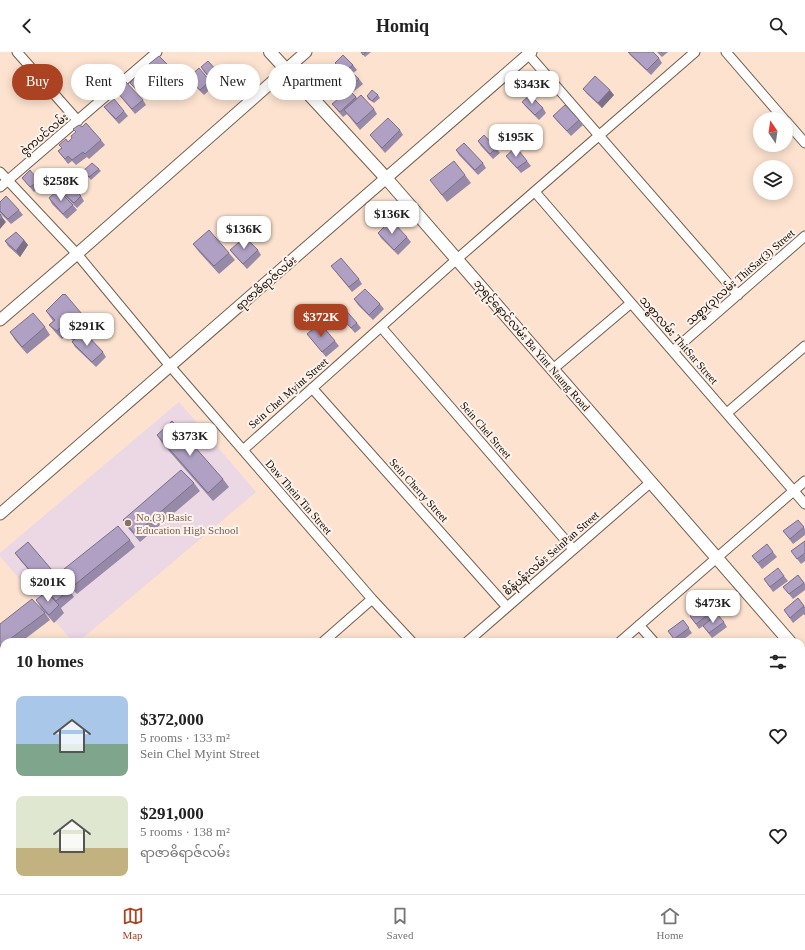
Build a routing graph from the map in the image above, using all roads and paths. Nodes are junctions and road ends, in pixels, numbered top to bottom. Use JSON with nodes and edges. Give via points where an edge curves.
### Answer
{"nodes":[{"id":1,"x":17,"y":52,"type":"edge"},
{"id":2,"x":157,"y":52,"type":"edge"},
{"id":3,"x":270,"y":52,"type":"edge"},
{"id":4,"x":306,"y":52,"type":"edge"},
{"id":5,"x":695,"y":52,"type":"edge"},
{"id":6,"x":726,"y":52,"type":"edge"},
{"id":7,"x":530,"y":53,"type":"edge"},
{"id":8,"x":146,"y":55,"type":"edge"},
{"id":9,"x":280,"y":64,"type":"edge"},
{"id":10,"x":292,"y":64,"type":"edge"},
{"id":11,"x":268,"y":85,"type":"edge"},
{"id":12,"x":313,"y":100,"type":"edge"},
{"id":13,"x":778,"y":112,"type":"edge"},
{"id":14,"x":78,"y":121,"type":"junction"},
{"id":15,"x":793,"y":129,"type":"edge"},
{"id":16,"x":600,"y":136,"type":"junction"},
{"id":17,"x":805,"y":143,"type":"edge"},
{"id":18,"x":0,"y":172,"type":"edge"},
{"id":19,"x":386,"y":178,"type":"junction"},
{"id":20,"x":8,"y":181,"type":"junction"},
{"id":21,"x":0,"y":187,"type":"edge"},
{"id":22,"x":535,"y":192,"type":"junction"},
{"id":23,"x":805,"y":236,"type":"edge"},
{"id":24,"x":77,"y":254,"type":"junction"},
{"id":25,"x":457,"y":259,"type":"junction"},
{"id":26,"x":738,"y":295,"type":"junction"},
{"id":27,"x":631,"y":303,"type":"junction"},
{"id":28,"x":0,"y":320,"type":"edge"},
{"id":29,"x":381,"y":327,"type":"junction"},
{"id":30,"x":805,"y":346,"type":"edge"},
{"id":31,"x":673,"y":351,"type":"junction"},
{"id":32,"x":170,"y":366,"type":"junction"},
{"id":33,"x":553,"y":369,"type":"junction"},
{"id":34,"x":312,"y":388,"type":"junction"},
{"id":35,"x":727,"y":413,"type":"junction"},
{"id":36,"x":243,"y":450,"type":"junction"},
{"id":37,"x":805,"y":481,"type":"edge"},
{"id":38,"x":651,"y":482,"type":"junction"},
{"id":39,"x":793,"y":491,"type":"junction"},
{"id":40,"x":805,"y":504,"type":"edge"},
{"id":41,"x":0,"y":514,"type":"edge"},
{"id":42,"x":573,"y":549,"type":"junction"},
{"id":43,"x":717,"y":558,"type":"junction"},
{"id":44,"x":372,"y":599,"type":"junction"},
{"id":45,"x":507,"y":607,"type":"junction"},
{"id":46,"x":639,"y":625,"type":"junction"},
{"id":47,"x":328,"y":638,"type":"edge"},
{"id":48,"x":408,"y":638,"type":"edge"},
{"id":49,"x":472,"y":638,"type":"edge"},
{"id":50,"x":624,"y":638,"type":"edge"},
{"id":51,"x":650,"y":638,"type":"edge"},
{"id":52,"x":787,"y":638,"type":"edge"}],
"edges":[{"from":1,"to":14,"type":"street"},
{"from":2,"to":8,"type":"street","name":"ဇွဲကပင်လမ်း"},
{"from":3,"to":9,"type":"main road","name":"ဘုရင့်နောင်လမ်း Ba Yint Naung Road"},
{"from":4,"to":10,"type":"street"},
{"from":5,"to":16,"type":"street","name":"Sein Chel Myint Street"},
{"from":6,"to":13,"type":"street"},
{"from":7,"to":16,"type":"street"},
{"from":7,"to":19,"type":"street","name":"ရာဇာဓိရာဇ်လမ်း"},
{"from":8,"to":14,"type":"street","name":"ဇွဲကပင်လမ်း"},
{"from":11,"to":24,"type":"street"},
{"from":12,"to":19,"type":"main road","name":"ဘုရင့်နောင်လမ်း Ba Yint Naung Road"},
{"from":14,"to":20,"type":"street","name":"ဇွဲကပင်လမ်း"},
{"from":15,"to":17,"type":"street"},
{"from":16,"to":22,"type":"street","name":"Sein Chel Myint Street"},
{"from":16,"to":26,"type":"street"},
{"from":18,"to":20,"type":"street","name":"Daw Thein Tin Street"},
{"from":19,"to":25,"type":"main road","name":"ဘုရင့်နောင်လမ်း Ba Yint Naung Road"},
{"from":19,"to":32,"type":"street","name":"ရာဇာဓိရာဇ်လမ်း"},
{"from":20,"to":21,"type":"street","name":"ဇွဲကပင်လမ်း"},
{"from":20,"to":24,"type":"street","name":"Daw Thein Tin Street"},
{"from":22,"to":25,"type":"street","name":"Sein Chel Myint Street"},
{"from":22,"to":27,"type":"street","name":"သစ္စာလမ်း ThitSar Street"},
{"from":23,"to":26,"type":"street","name":"သစ္စာ(၃)လမ်း ThitSar(3) Street"},
{"from":24,"to":28,"type":"street"},
{"from":24,"to":32,"type":"street","name":"Daw Thein Tin Street"},
{"from":25,"to":29,"type":"street","name":"Sein Chel Myint Street"},
{"from":25,"to":33,"type":"main road","name":"ဘုရင့်နောင်လမ်း Ba Yint Naung Road"},
{"from":26,"to":31,"type":"street","name":"သစ္စာ(၃)လမ်း ThitSar(3) Street"},
{"from":27,"to":31,"type":"street","name":"သစ္စာလမ်း ThitSar Street"},
{"from":27,"to":33,"type":"street"},
{"from":29,"to":34,"type":"street","name":"Sein Chel Myint Street"},
{"from":29,"to":42,"type":"street","name":"Sein Chel Street"},
{"from":30,"to":35,"type":"street"},
{"from":31,"to":35,"type":"street","name":"သစ္စာလမ်း ThitSar Street"},
{"from":32,"to":36,"type":"street","name":"Daw Thein Tin Street"},
{"from":32,"to":41,"type":"street","name":"ရာဇာဓိရာဇ်လမ်း"},
{"from":33,"to":38,"type":"main road","name":"ဘုရင့်နောင်လမ်း Ba Yint Naung Road"},
{"from":34,"to":36,"type":"street","name":"Sein Chel Myint Street"},
{"from":34,"to":45,"type":"street","name":"Sein Cherry Street"},
{"from":35,"to":39,"type":"street","name":"သစ္စာလမ်း ThitSar Street"},
{"from":36,"to":44,"type":"street","name":"Daw Thein Tin Street"},
{"from":37,"to":39,"type":"street"},
{"from":38,"to":42,"type":"street","name":"စိန်ပန်းလမ်း SeinPan Street"},
{"from":38,"to":43,"type":"main road","name":"ဘုရင့်နောင်လမ်း Ba Yint Naung Road"},
{"from":39,"to":40,"type":"street","name":"သစ္စာလမ်း ThitSar Street"},
{"from":39,"to":43,"type":"street"},
{"from":42,"to":45,"type":"street","name":"စိန်ပန်းလမ်း SeinPan Street"},
{"from":43,"to":46,"type":"street"},
{"from":43,"to":52,"type":"main road","name":"ဘုရင့်နောင်လမ်း Ba Yint Naung Road"},
{"from":44,"to":47,"type":"street"},
{"from":44,"to":48,"type":"street","name":"Daw Thein Tin Street"},
{"from":45,"to":49,"type":"street","name":"စိန်ပန်းလမ်း SeinPan Street"},
{"from":46,"to":50,"type":"street"},
{"from":46,"to":51,"type":"street"}]}
